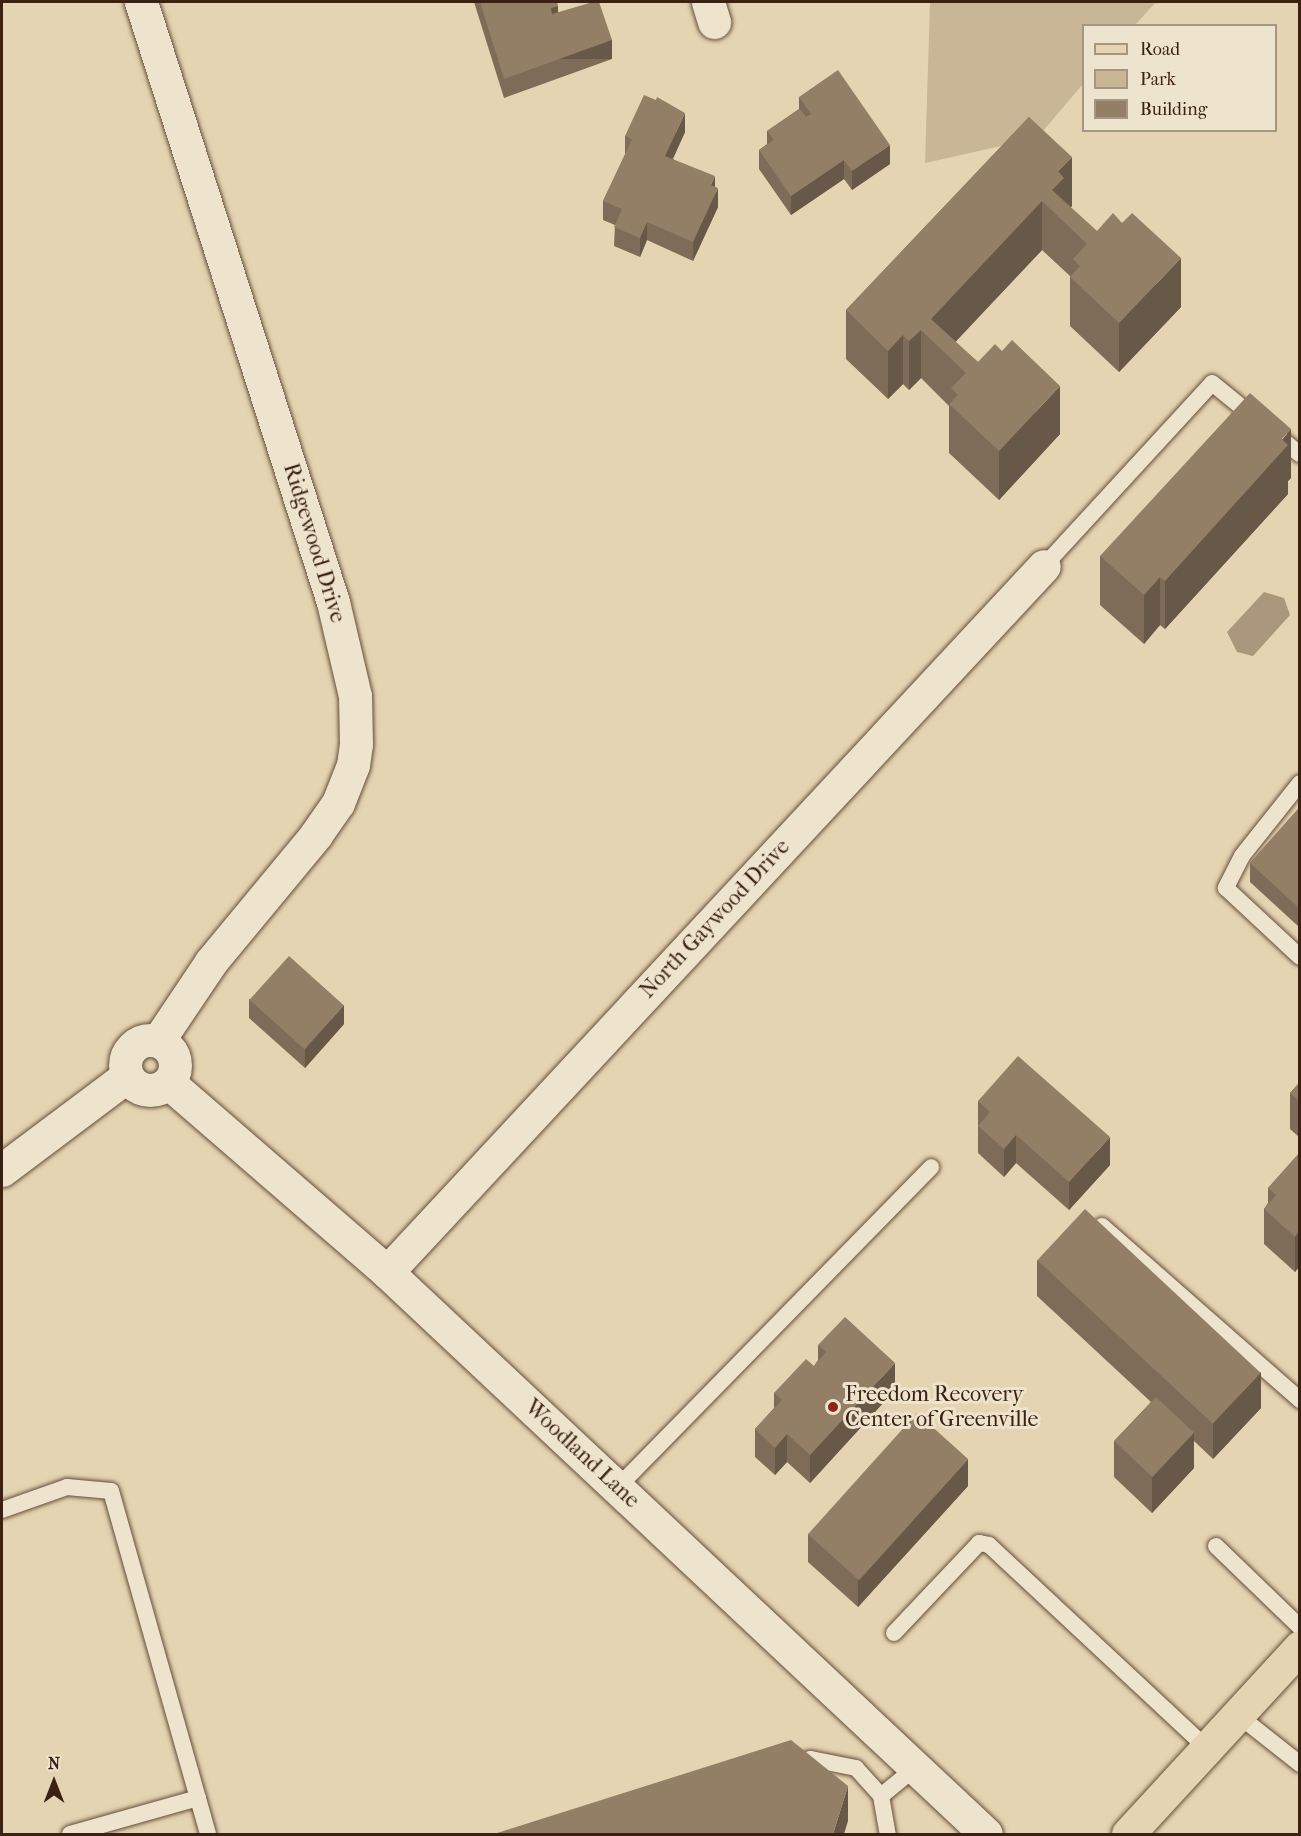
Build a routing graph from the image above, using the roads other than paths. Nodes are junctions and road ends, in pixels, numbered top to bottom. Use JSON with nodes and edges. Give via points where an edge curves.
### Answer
{"nodes":[{"id":1,"x":141,"y":2,"type":"edge"},
{"id":2,"x":1299,"y":454,"type":"edge"},
{"id":3,"x":1044,"y":566,"type":"joint"},
{"id":4,"x":1299,"y":783,"type":"edge"},
{"id":5,"x":1299,"y":957,"type":"edge"},
{"id":6,"x":158,"y":1041,"type":"junction"},
{"id":7,"x":127,"y":1076,"type":"junction"},
{"id":8,"x":169,"y":1083,"type":"junction"},
{"id":9,"x":931,"y":1167,"type":"dead end"},
{"id":10,"x":2,"y":1170,"type":"edge"},
{"id":11,"x":1098,"y":1222,"type":"edge"},
{"id":12,"x":387,"y":1272,"type":"junction"},
{"id":13,"x":1299,"y":1400,"type":"edge"},
{"id":14,"x":617,"y":1488,"type":"junction"},
{"id":15,"x":2,"y":1510,"type":"edge"},
{"id":16,"x":1216,"y":1546,"type":"dead end"},
{"id":17,"x":1299,"y":1627,"type":"edge"},
{"id":18,"x":894,"y":1633,"type":"dead end"},
{"id":19,"x":1299,"y":1647,"type":"edge"},
{"id":20,"x":1238,"y":1715,"type":"junction"},
{"id":21,"x":1207,"y":1748,"type":"junction"},
{"id":22,"x":1299,"y":1764,"type":"edge"},
{"id":23,"x":778,"y":1768,"type":"edge"},
{"id":24,"x":915,"y":1768,"type":"junction"},
{"id":25,"x":881,"y":1796,"type":"junction"},
{"id":26,"x":198,"y":1798,"type":"junction"},
{"id":27,"x":1139,"y":1831,"type":"edge"},
{"id":28,"x":70,"y":1834,"type":"edge"},
{"id":29,"x":208,"y":1834,"type":"edge"},
{"id":30,"x":888,"y":1834,"type":"edge"},
{"id":31,"x":986,"y":1834,"type":"edge"}],
"edges":[{"from":1,"to":6,"type":"street","name":"Ridgewood Drive","via":[[333,602],[355,696],[356,744],[353,765],[338,803],[212,962]]},
{"from":2,"to":3,"type":"lane","via":[[1212,383]]},
{"from":3,"to":12,"type":"street","name":"North Gaywood Drive"},
{"from":4,"to":5,"type":"lane","via":[[1242,856],[1226,888]]},
{"from":6,"to":7,"type":"street","via":[[141,1041],[128,1052]]},
{"from":6,"to":8,"type":"street","via":[[174,1059],[176,1068]]},
{"from":7,"to":8,"type":"street","via":[[138,1088],[146,1090]]},
{"from":7,"to":10,"type":"street"},
{"from":8,"to":12,"type":"street","name":"Woodland Lane"},
{"from":9,"to":14,"type":"lane"},
{"from":11,"to":13,"type":"lane"},
{"from":12,"to":14,"type":"street","name":"Woodland Lane"},
{"from":14,"to":24,"type":"street","name":"Woodland Lane"},
{"from":15,"to":26,"type":"lane","via":[[67,1487],[111,1491]]},
{"from":16,"to":17,"type":"lane"},
{"from":18,"to":21,"type":"lane","via":[[979,1543],[989,1545]]},
{"from":19,"to":20,"type":"main road"},
{"from":20,"to":21,"type":"main road"},
{"from":20,"to":22,"type":"lane"},
{"from":21,"to":27,"type":"main road"},
{"from":23,"to":25,"type":"lane","via":[[811,1759],[856,1768]]},
{"from":24,"to":25,"type":"lane"},
{"from":24,"to":31,"type":"street","name":"Woodland Lane"},
{"from":25,"to":30,"type":"lane"},
{"from":26,"to":28,"type":"lane"},
{"from":26,"to":29,"type":"lane"}]}
